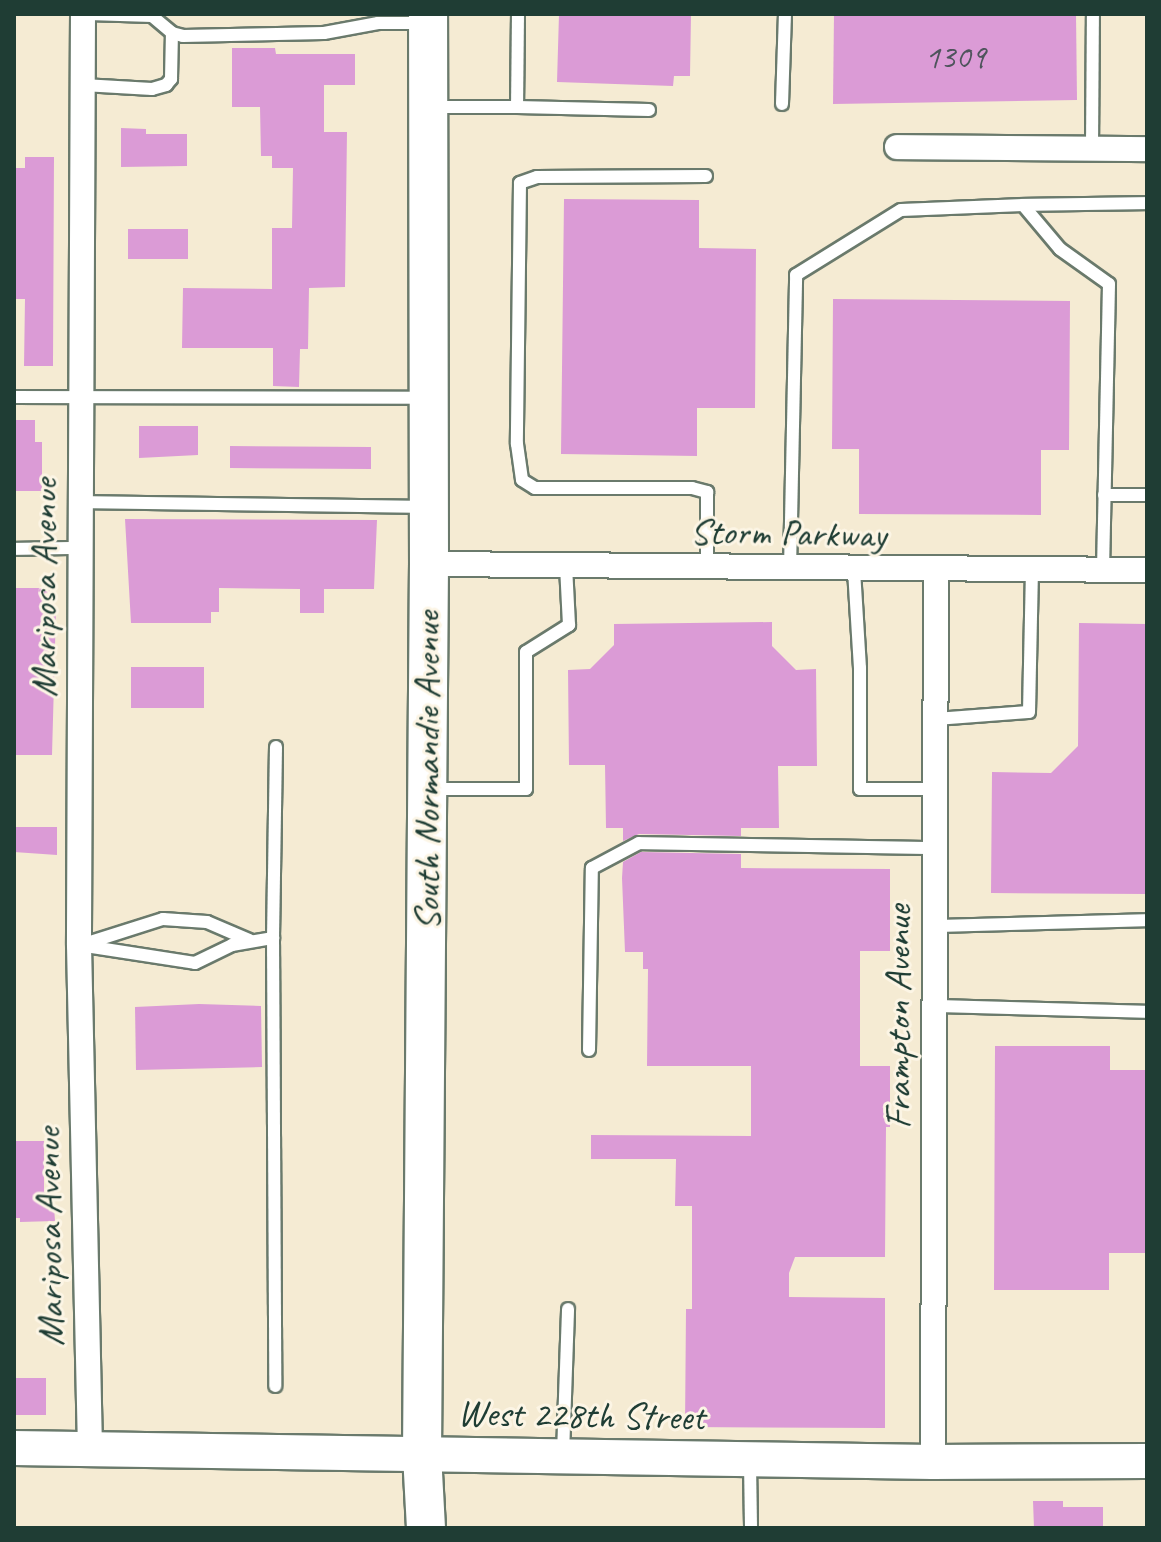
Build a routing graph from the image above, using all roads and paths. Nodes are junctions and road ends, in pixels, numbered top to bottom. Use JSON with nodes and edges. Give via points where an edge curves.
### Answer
{"nodes":[{"id":1,"x":86,"y":14,"type":"edge"},
{"id":2,"x":518,"y":14,"type":"edge"},
{"id":3,"x":785,"y":14,"type":"edge"},
{"id":4,"x":1093,"y":14,"type":"edge"},
{"id":5,"x":428,"y":19,"type":"edge"},
{"id":6,"x":172,"y":33,"type":"junction"},
{"id":7,"x":83,"y":85,"type":"junction"},
{"id":8,"x":782,"y":104,"type":"dead end"},
{"id":9,"x":428,"y":107,"type":"junction"},
{"id":10,"x":517,"y":107,"type":"junction"},
{"id":11,"x":649,"y":110,"type":"dead end"},
{"id":12,"x":897,"y":147,"type":"dead end"},
{"id":13,"x":1092,"y":148,"type":"junction"},
{"id":14,"x":1147,"y":149,"type":"edge"},
{"id":15,"x":706,"y":176,"type":"dead end"},
{"id":16,"x":1147,"y":203,"type":"edge"},
{"id":17,"x":1023,"y":205,"type":"junction"},
{"id":18,"x":81,"y":395,"type":"junction"},
{"id":19,"x":14,"y":397,"type":"edge"},
{"id":20,"x":428,"y":398,"type":"junction"},
{"id":21,"x":1104,"y":495,"type":"junction"},
{"id":22,"x":1147,"y":495,"type":"edge"},
{"id":23,"x":81,"y":502,"type":"junction"},
{"id":24,"x":429,"y":507,"type":"junction"},
{"id":25,"x":80,"y":548,"type":"junction"},
{"id":26,"x":14,"y":549,"type":"edge"},
{"id":27,"x":429,"y":564,"type":"junction"},
{"id":28,"x":566,"y":566,"type":"junction"},
{"id":29,"x":707,"y":568,"type":"junction"},
{"id":30,"x":790,"y":569,"type":"junction"},
{"id":31,"x":854,"y":570,"type":"junction"},
{"id":32,"x":1147,"y":570,"type":"edge"},
{"id":33,"x":936,"y":571,"type":"junction"},
{"id":34,"x":1032,"y":571,"type":"junction"},
{"id":35,"x":1103,"y":571,"type":"junction"},
{"id":36,"x":935,"y":719,"type":"junction"},
{"id":37,"x":276,"y":747,"type":"dead end"},
{"id":38,"x":427,"y":789,"type":"junction"},
{"id":39,"x":935,"y":789,"type":"junction"},
{"id":40,"x":935,"y":848,"type":"junction"},
{"id":41,"x":1147,"y":920,"type":"edge"},
{"id":42,"x":935,"y":926,"type":"junction"},
{"id":43,"x":273,"y":938,"type":"junction"},
{"id":44,"x":249,"y":940,"type":"junction"},
{"id":45,"x":79,"y":945,"type":"junction"},
{"id":46,"x":935,"y":1006,"type":"junction"},
{"id":47,"x":1147,"y":1012,"type":"edge"},
{"id":48,"x":589,"y":1050,"type":"dead end"},
{"id":49,"x":568,"y":1309,"type":"dead end"},
{"id":50,"x":275,"y":1386,"type":"dead end"},
{"id":51,"x":14,"y":1448,"type":"edge"},
{"id":52,"x":90,"y":1450,"type":"junction"},
{"id":53,"x":422,"y":1454,"type":"junction"},
{"id":54,"x":563,"y":1455,"type":"junction"},
{"id":55,"x":750,"y":1460,"type":"junction"},
{"id":56,"x":1147,"y":1461,"type":"edge"},
{"id":57,"x":933,"y":1462,"type":"junction"},
{"id":58,"x":426,"y":1528,"type":"edge"},
{"id":59,"x":751,"y":1528,"type":"edge"}],
"edges":[{"from":1,"to":6,"type":"lane","via":[[152,16]]},
{"from":1,"to":7,"type":"street","name":"Mariposa Avenue"},
{"from":2,"to":10,"type":"lane"},
{"from":3,"to":8,"type":"lane"},
{"from":4,"to":13,"type":"lane"},
{"from":5,"to":6,"type":"lane","via":[[324,33]]},
{"from":5,"to":9,"type":"main road","name":"South Normandie Avenue"},
{"from":6,"to":7,"type":"lane","via":[[171,79],[166,85]]},
{"from":7,"to":18,"type":"street","name":"Mariposa Avenue"},
{"from":9,"to":10,"type":"lane"},
{"from":9,"to":20,"type":"main road","name":"South Normandie Avenue"},
{"from":10,"to":11,"type":"lane"},
{"from":12,"to":13,"type":"street"},
{"from":13,"to":14,"type":"street"},
{"from":15,"to":29,"type":"lane","via":[[537,177],[520,183],[517,444],[522,480],[535,488],[707,492]]},
{"from":16,"to":17,"type":"lane"},
{"from":17,"to":21,"type":"lane","via":[[1060,249],[1109,284]]},
{"from":17,"to":30,"type":"lane","via":[[901,210],[796,275]]},
{"from":18,"to":19,"type":"lane"},
{"from":18,"to":20,"type":"lane"},
{"from":18,"to":23,"type":"street","name":"Mariposa Avenue"},
{"from":20,"to":24,"type":"main road","name":"South Normandie Avenue"},
{"from":21,"to":22,"type":"lane"},
{"from":21,"to":35,"type":"lane"},
{"from":23,"to":24,"type":"lane"},
{"from":23,"to":25,"type":"street","name":"Mariposa Avenue"},
{"from":24,"to":27,"type":"main road","name":"South Normandie Avenue"},
{"from":25,"to":26,"type":"lane"},
{"from":25,"to":45,"type":"street","name":"Mariposa Avenue"},
{"from":27,"to":28,"type":"street","name":"Storm Parkway"},
{"from":27,"to":38,"type":"main road","name":"South Normandie Avenue"},
{"from":28,"to":29,"type":"street","name":"Storm Parkway"},
{"from":28,"to":38,"type":"lane","via":[[569,625],[526,652],[526,789]]},
{"from":29,"to":30,"type":"street","name":"Storm Parkway"},
{"from":30,"to":31,"type":"street","name":"Storm Parkway"},
{"from":31,"to":33,"type":"street","name":"Storm Parkway"},
{"from":31,"to":39,"type":"lane","via":[[860,789]]},
{"from":32,"to":35,"type":"street","name":"Storm Parkway"},
{"from":33,"to":34,"type":"street","name":"Storm Parkway"},
{"from":33,"to":36,"type":"street","name":"Frampton Avenue"},
{"from":34,"to":35,"type":"street","name":"Storm Parkway"},
{"from":34,"to":36,"type":"lane","via":[[1029,712]]},
{"from":36,"to":39,"type":"street","name":"Frampton Avenue"},
{"from":37,"to":43,"type":"lane"},
{"from":38,"to":53,"type":"main road","name":"South Normandie Avenue"},
{"from":39,"to":40,"type":"street","name":"Frampton Avenue"},
{"from":40,"to":42,"type":"street","name":"Frampton Avenue"},
{"from":40,"to":48,"type":"lane","via":[[639,843],[592,868]]},
{"from":41,"to":42,"type":"lane"},
{"from":42,"to":46,"type":"street","name":"Frampton Avenue"},
{"from":43,"to":44,"type":"lane"},
{"from":43,"to":50,"type":"lane"},
{"from":44,"to":45,"type":"lane","via":[[195,963]]},
{"from":44,"to":45,"type":"lane","via":[[207,922],[163,919]]},
{"from":45,"to":52,"type":"street","name":"Mariposa Avenue"},
{"from":46,"to":47,"type":"lane"},
{"from":46,"to":57,"type":"street","name":"Frampton Avenue"},
{"from":49,"to":54,"type":"lane"},
{"from":51,"to":52,"type":"street","name":"West 228th Street"},
{"from":52,"to":53,"type":"street","name":"West 228th Street"},
{"from":53,"to":54,"type":"street","name":"West 228th Street"},
{"from":53,"to":58,"type":"main road","name":"South Normandie Avenue"},
{"from":54,"to":55,"type":"street","name":"West 228th Street"},
{"from":55,"to":57,"type":"street","name":"West 228th Street"},
{"from":55,"to":59,"type":"lane"},
{"from":56,"to":57,"type":"street","name":"West 228th Street"}]}
